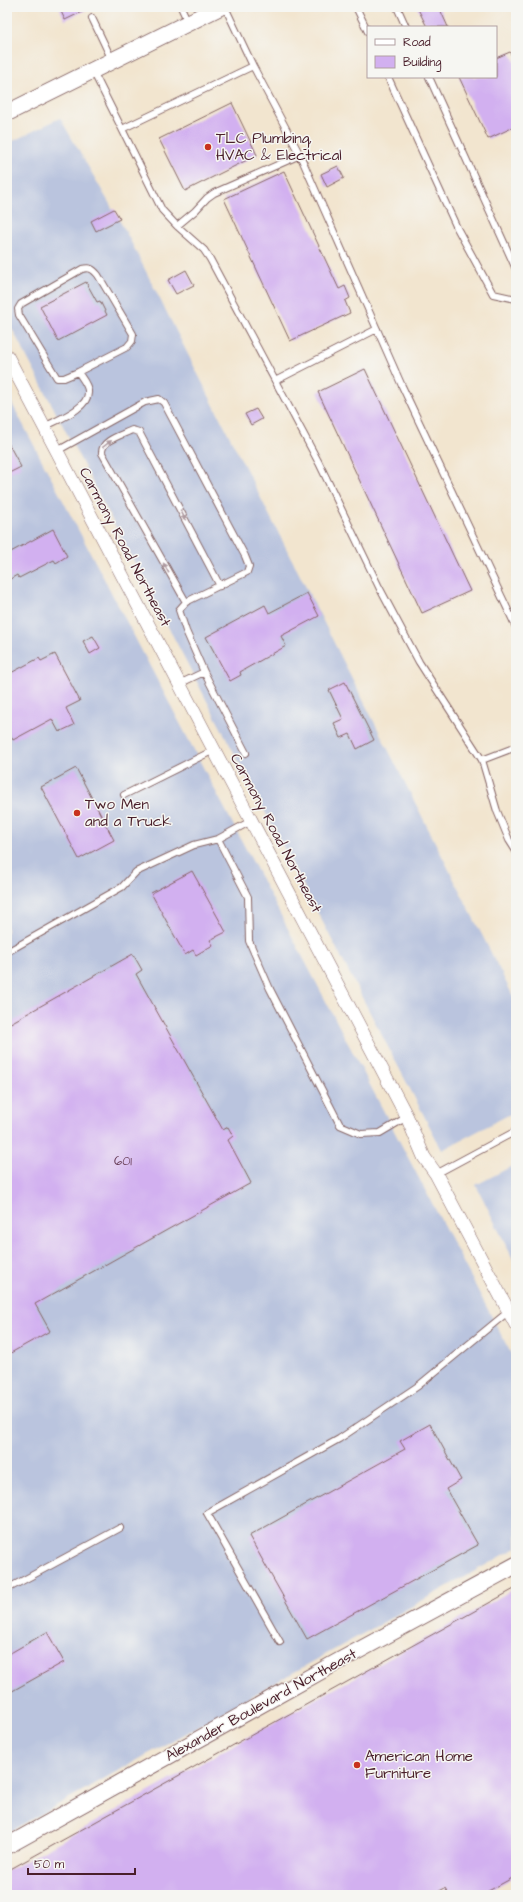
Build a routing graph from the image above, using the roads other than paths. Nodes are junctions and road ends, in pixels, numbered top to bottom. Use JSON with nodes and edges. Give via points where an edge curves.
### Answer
{"nodes":[{"id":1,"x":181,"y":7,"type":"edge"},
{"id":2,"x":356,"y":7,"type":"edge"},
{"id":3,"x":397,"y":7,"type":"edge"},
{"id":4,"x":216,"y":8,"type":"edge"},
{"id":5,"x":92,"y":18,"type":"dead end"},
{"id":6,"x":188,"y":23,"type":"junction"},
{"id":7,"x":406,"y":26,"type":"edge"},
{"id":8,"x":367,"y":30,"type":"edge"},
{"id":9,"x":112,"y":60,"type":"junction"},
{"id":10,"x":253,"y":66,"type":"junction"},
{"id":11,"x":93,"y":70,"type":"junction"},
{"id":12,"x":388,"y":78,"type":"edge"},
{"id":13,"x":429,"y":78,"type":"edge"},
{"id":14,"x":7,"y":113,"type":"edge"},
{"id":15,"x":122,"y":129,"type":"junction"},
{"id":16,"x":300,"y":155,"type":"junction"},
{"id":17,"x":177,"y":226,"type":"junction"},
{"id":18,"x":516,"y":269,"type":"edge"},
{"id":19,"x":516,"y":299,"type":"edge"},
{"id":20,"x":377,"y":329,"type":"junction"},
{"id":21,"x":7,"y":356,"type":"edge"},
{"id":22,"x":78,"y":372,"type":"junction"},
{"id":23,"x":275,"y":381,"type":"junction"},
{"id":24,"x":44,"y":427,"type":"junction"},
{"id":25,"x":56,"y":451,"type":"junction"},
{"id":26,"x":220,"y":586,"type":"junction"},
{"id":27,"x":186,"y":602,"type":"junction"},
{"id":28,"x":516,"y":628,"type":"edge"},
{"id":29,"x":204,"y":672,"type":"junction"},
{"id":30,"x":179,"y":684,"type":"junction"},
{"id":31,"x":516,"y":747,"type":"edge"},
{"id":32,"x":214,"y":750,"type":"junction"},
{"id":33,"x":246,"y":753,"type":"dead end"},
{"id":34,"x":482,"y":760,"type":"junction"},
{"id":35,"x":124,"y":795,"type":"dead end"},
{"id":36,"x":251,"y":821,"type":"junction"},
{"id":37,"x":218,"y":839,"type":"junction"},
{"id":38,"x":516,"y":852,"type":"edge"},
{"id":39,"x":7,"y":952,"type":"edge"},
{"id":40,"x":407,"y":1117,"type":"junction"},
{"id":41,"x":516,"y":1131,"type":"edge"},
{"id":42,"x":436,"y":1174,"type":"junction"},
{"id":43,"x":509,"y":1311,"type":"junction"},
{"id":44,"x":516,"y":1325,"type":"edge"},
{"id":45,"x":120,"y":1528,"type":"dead end"},
{"id":46,"x":516,"y":1565,"type":"edge"},
{"id":47,"x":7,"y":1589,"type":"edge"},
{"id":48,"x":280,"y":1642,"type":"dead end"},
{"id":49,"x":7,"y":1846,"type":"edge"}],
"edges":[{"from":1,"to":6,"type":"lane"},
{"from":2,"to":8,"type":"lane"},
{"from":3,"to":7,"type":"lane"},
{"from":4,"to":6,"type":"street"},
{"from":4,"to":10,"type":"lane"},
{"from":5,"to":9,"type":"lane"},
{"from":6,"to":9,"type":"street"},
{"from":9,"to":11,"type":"street"},
{"from":10,"to":15,"type":"lane"},
{"from":10,"to":16,"type":"lane"},
{"from":11,"to":14,"type":"street"},
{"from":11,"to":15,"type":"lane"},
{"from":12,"to":19,"type":"lane","via":[[457,228],[493,294]]},
{"from":13,"to":18,"type":"lane"},
{"from":15,"to":17,"type":"lane","via":[[162,210]]},
{"from":16,"to":17,"type":"lane","via":[[214,193]]},
{"from":16,"to":20,"type":"lane"},
{"from":17,"to":23,"type":"lane","via":[[204,250]]},
{"from":20,"to":23,"type":"lane"},
{"from":20,"to":28,"type":"lane"},
{"from":21,"to":24,"type":"street","name":"Carmony Road Northeast"},
{"from":22,"to":22,"type":"lane","via":[[127,347],[132,341],[133,334],[102,282],[93,269],[88,267],[21,304],[18,309],[19,315],[57,378]]},
{"from":22,"to":24,"type":"lane","via":[[88,390],[88,401]]},
{"from":23,"to":34,"type":"lane","via":[[419,662]]},
{"from":24,"to":25,"type":"street","name":"Carmony Road Northeast"},
{"from":25,"to":26,"type":"lane","via":[[145,402],[159,399],[164,404],[249,566],[247,572]]},
{"from":25,"to":30,"type":"street","name":"Carmony Road Northeast"},
{"from":26,"to":27,"type":"lane"},
{"from":27,"to":26,"type":"lane","one_way":true,"via":[[102,453],[105,443],[132,430],[139,432]]},
{"from":27,"to":29,"type":"lane","via":[[180,610]]},
{"from":29,"to":30,"type":"lane"},
{"from":29,"to":33,"type":"lane"},
{"from":30,"to":32,"type":"street","name":"Carmony Road Northeast"},
{"from":31,"to":34,"type":"lane"},
{"from":32,"to":35,"type":"lane"},
{"from":32,"to":36,"type":"street","name":"Carmony Road Northeast"},
{"from":34,"to":38,"type":"lane","via":[[497,811]]},
{"from":36,"to":37,"type":"lane"},
{"from":36,"to":40,"type":"street","name":"Carmony Road Northeast"},
{"from":37,"to":39,"type":"lane","via":[[194,845],[136,872],[122,887]]},
{"from":37,"to":40,"type":"lane","via":[[248,897],[249,941],[270,989],[340,1125],[361,1134],[380,1133]]},
{"from":40,"to":42,"type":"street","name":"Carmony Road Northeast","via":[[424,1157]]},
{"from":41,"to":42,"type":"lane"},
{"from":42,"to":43,"type":"street","name":"Carmony Road Northeast"},
{"from":43,"to":44,"type":"street","name":"Carmony Road Northeast"},
{"from":43,"to":48,"type":"lane","via":[[412,1391],[339,1439],[207,1513]]},
{"from":45,"to":47,"type":"lane"},
{"from":46,"to":49,"type":"street","name":"Alexander Boulevard Northeast"}]}
